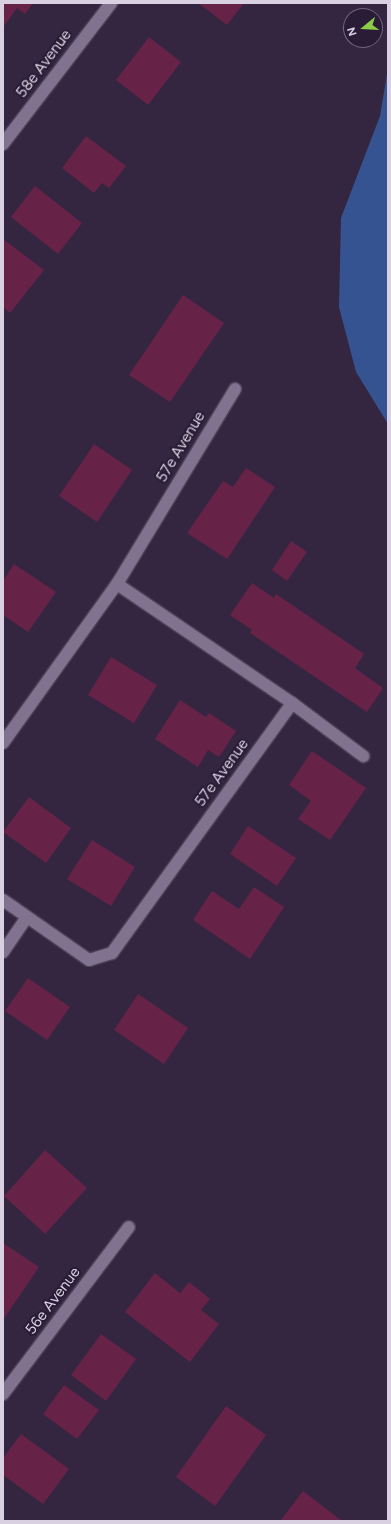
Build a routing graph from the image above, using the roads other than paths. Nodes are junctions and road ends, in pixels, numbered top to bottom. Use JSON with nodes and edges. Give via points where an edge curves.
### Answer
{"nodes":[{"id":1,"x":111,"y":3,"type":"edge"},
{"id":2,"x":3,"y":144,"type":"edge"},
{"id":3,"x":235,"y":389,"type":"dead end"},
{"id":4,"x":117,"y":584,"type":"junction"},
{"id":5,"x":292,"y":703,"type":"junction"},
{"id":6,"x":3,"y":743,"type":"edge"},
{"id":7,"x":363,"y":756,"type":"dead end"},
{"id":8,"x":3,"y":900,"type":"edge"},
{"id":9,"x":28,"y":917,"type":"junction"},
{"id":10,"x":3,"y":952,"type":"edge"},
{"id":11,"x":129,"y":1227,"type":"dead end"},
{"id":12,"x":3,"y":1394,"type":"edge"}],
"edges":[{"from":1,"to":2,"type":"street","name":"58e Avenue"},
{"from":3,"to":4,"type":"street","name":"57e Avenue"},
{"from":4,"to":5,"type":"street"},
{"from":4,"to":6,"type":"street","name":"57e Avenue"},
{"from":5,"to":7,"type":"street"},
{"from":5,"to":9,"type":"street","name":"57e Avenue","via":[[112,953],[89,960]]},
{"from":8,"to":9,"type":"street","name":"57e Avenue"},
{"from":9,"to":10,"type":"street"},
{"from":11,"to":12,"type":"street","name":"56e Avenue"}]}
